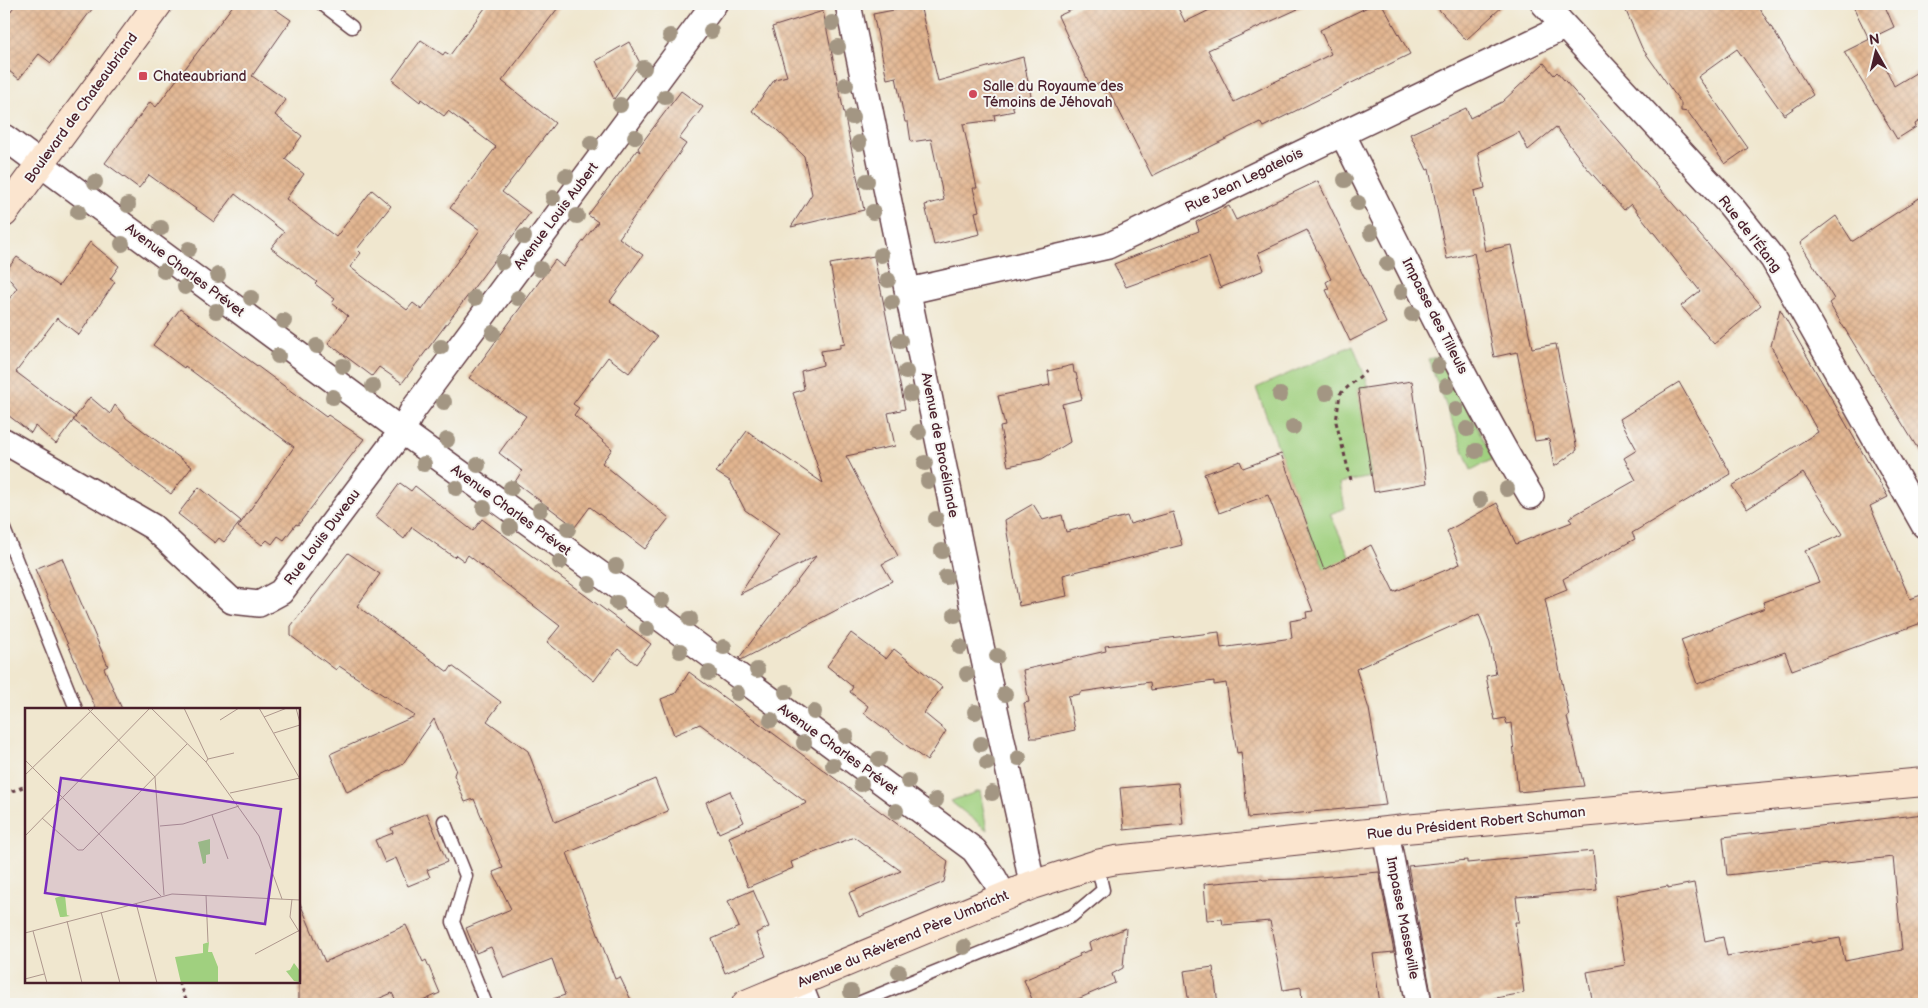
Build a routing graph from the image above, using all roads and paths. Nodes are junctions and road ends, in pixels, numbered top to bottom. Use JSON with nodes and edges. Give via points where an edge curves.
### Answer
{"nodes":[{"id":1,"x":158,"y":4,"type":"edge"},
{"id":2,"x":322,"y":4,"type":"edge"},
{"id":3,"x":714,"y":4,"type":"edge"},
{"id":4,"x":848,"y":4,"type":"edge"},
{"id":5,"x":1544,"y":4,"type":"edge"},
{"id":6,"x":352,"y":27,"type":"dead end"},
{"id":7,"x":1564,"y":27,"type":"junction"},
{"id":8,"x":1342,"y":133,"type":"junction"},
{"id":9,"x":4,"y":137,"type":"edge"},
{"id":10,"x":40,"y":163,"type":"junction"},
{"id":11,"x":4,"y":213,"type":"edge"},
{"id":12,"x":909,"y":291,"type":"junction"},
{"id":13,"x":1366,"y":371,"type":"dead end"},
{"id":14,"x":402,"y":431,"type":"junction"},
{"id":15,"x":4,"y":441,"type":"edge"},
{"id":16,"x":1351,"y":480,"type":"dead end"},
{"id":17,"x":1532,"y":496,"type":"dead end"},
{"id":18,"x":1924,"y":525,"type":"edge"},
{"id":19,"x":4,"y":529,"type":"edge"},
{"id":20,"x":76,"y":708,"type":"edge"},
{"id":21,"x":1924,"y":782,"type":"edge"},
{"id":22,"x":25,"y":786,"type":"edge"},
{"id":23,"x":4,"y":794,"type":"edge"},
{"id":24,"x":444,"y":821,"type":"dead end"},
{"id":25,"x":1386,"y":832,"type":"junction"},
{"id":26,"x":1097,"y":864,"type":"junction"},
{"id":27,"x":1032,"y":886,"type":"junction"},
{"id":28,"x":1004,"y":896,"type":"junction"},
{"id":29,"x":178,"y":983,"type":"edge"},
{"id":30,"x":803,"y":993,"type":"edge"},
{"id":31,"x":188,"y":1004,"type":"edge"},
{"id":32,"x":486,"y":1004,"type":"edge"},
{"id":33,"x":746,"y":1004,"type":"edge"},
{"id":34,"x":856,"y":1004,"type":"edge"},
{"id":35,"x":1419,"y":1004,"type":"edge"}],
"edges":[{"from":1,"to":10,"type":"main road","name":"Boulevard de Chateaubriand"},
{"from":2,"to":6,"type":"lane"},
{"from":3,"to":14,"type":"street","name":"Avenue Louis Aubert","via":[[413,410]]},
{"from":4,"to":12,"type":"street","name":"Avenue de Brocéliande"},
{"from":5,"to":7,"type":"street","name":"Rue de l'Étang"},
{"from":7,"to":8,"type":"street","name":"Rue Jean Legatelois"},
{"from":7,"to":18,"type":"street","name":"Rue de l'Étang","via":[[1730,205],[1773,259]]},
{"from":8,"to":12,"type":"street","name":"Rue Jean Legatelois","via":[[1108,246]]},
{"from":8,"to":17,"type":"street","name":"Impasse des Tilleuls","via":[[1451,348]]},
{"from":9,"to":10,"type":"street","name":"Avenue Charles Prévet"},
{"from":10,"to":11,"type":"main road","name":"Boulevard de Chateaubriand"},
{"from":10,"to":14,"type":"street","name":"Avenue Charles Prévet"},
{"from":12,"to":27,"type":"street","name":"Avenue de Brocéliande"},
{"from":13,"to":16,"type":"path","via":[[1340,394],[1336,422]]},
{"from":14,"to":15,"type":"street","name":"Rue Louis Duveau","via":[[281,592],[259,604],[232,601],[152,526]]},
{"from":14,"to":28,"type":"street","name":"Avenue Charles Prévet","via":[[974,850]]},
{"from":19,"to":20,"type":"lane"},
{"from":21,"to":25,"type":"main road","name":"Rue du Président Robert Schuman"},
{"from":22,"to":23,"type":"path"},
{"from":24,"to":32,"type":"lane","via":[[466,876],[453,922]]},
{"from":25,"to":26,"type":"main road","name":"Rue du Président Robert Schuman"},
{"from":25,"to":35,"type":"street","name":"Impasse Masseville"},
{"from":26,"to":27,"type":"main road","name":"Rue du Président Robert Schuman"},
{"from":26,"to":34,"type":"lane","via":[[1103,890],[1072,916]]},
{"from":27,"to":28,"type":"main road","name":"Avenue du Révérend Père Umbricht"},
{"from":28,"to":30,"type":"main road","name":"Avenue du Révérend Père Umbricht"},
{"from":29,"to":31,"type":"path"},
{"from":30,"to":33,"type":"main road","name":"Avenue du Révérend Père Umbricht"}]}
